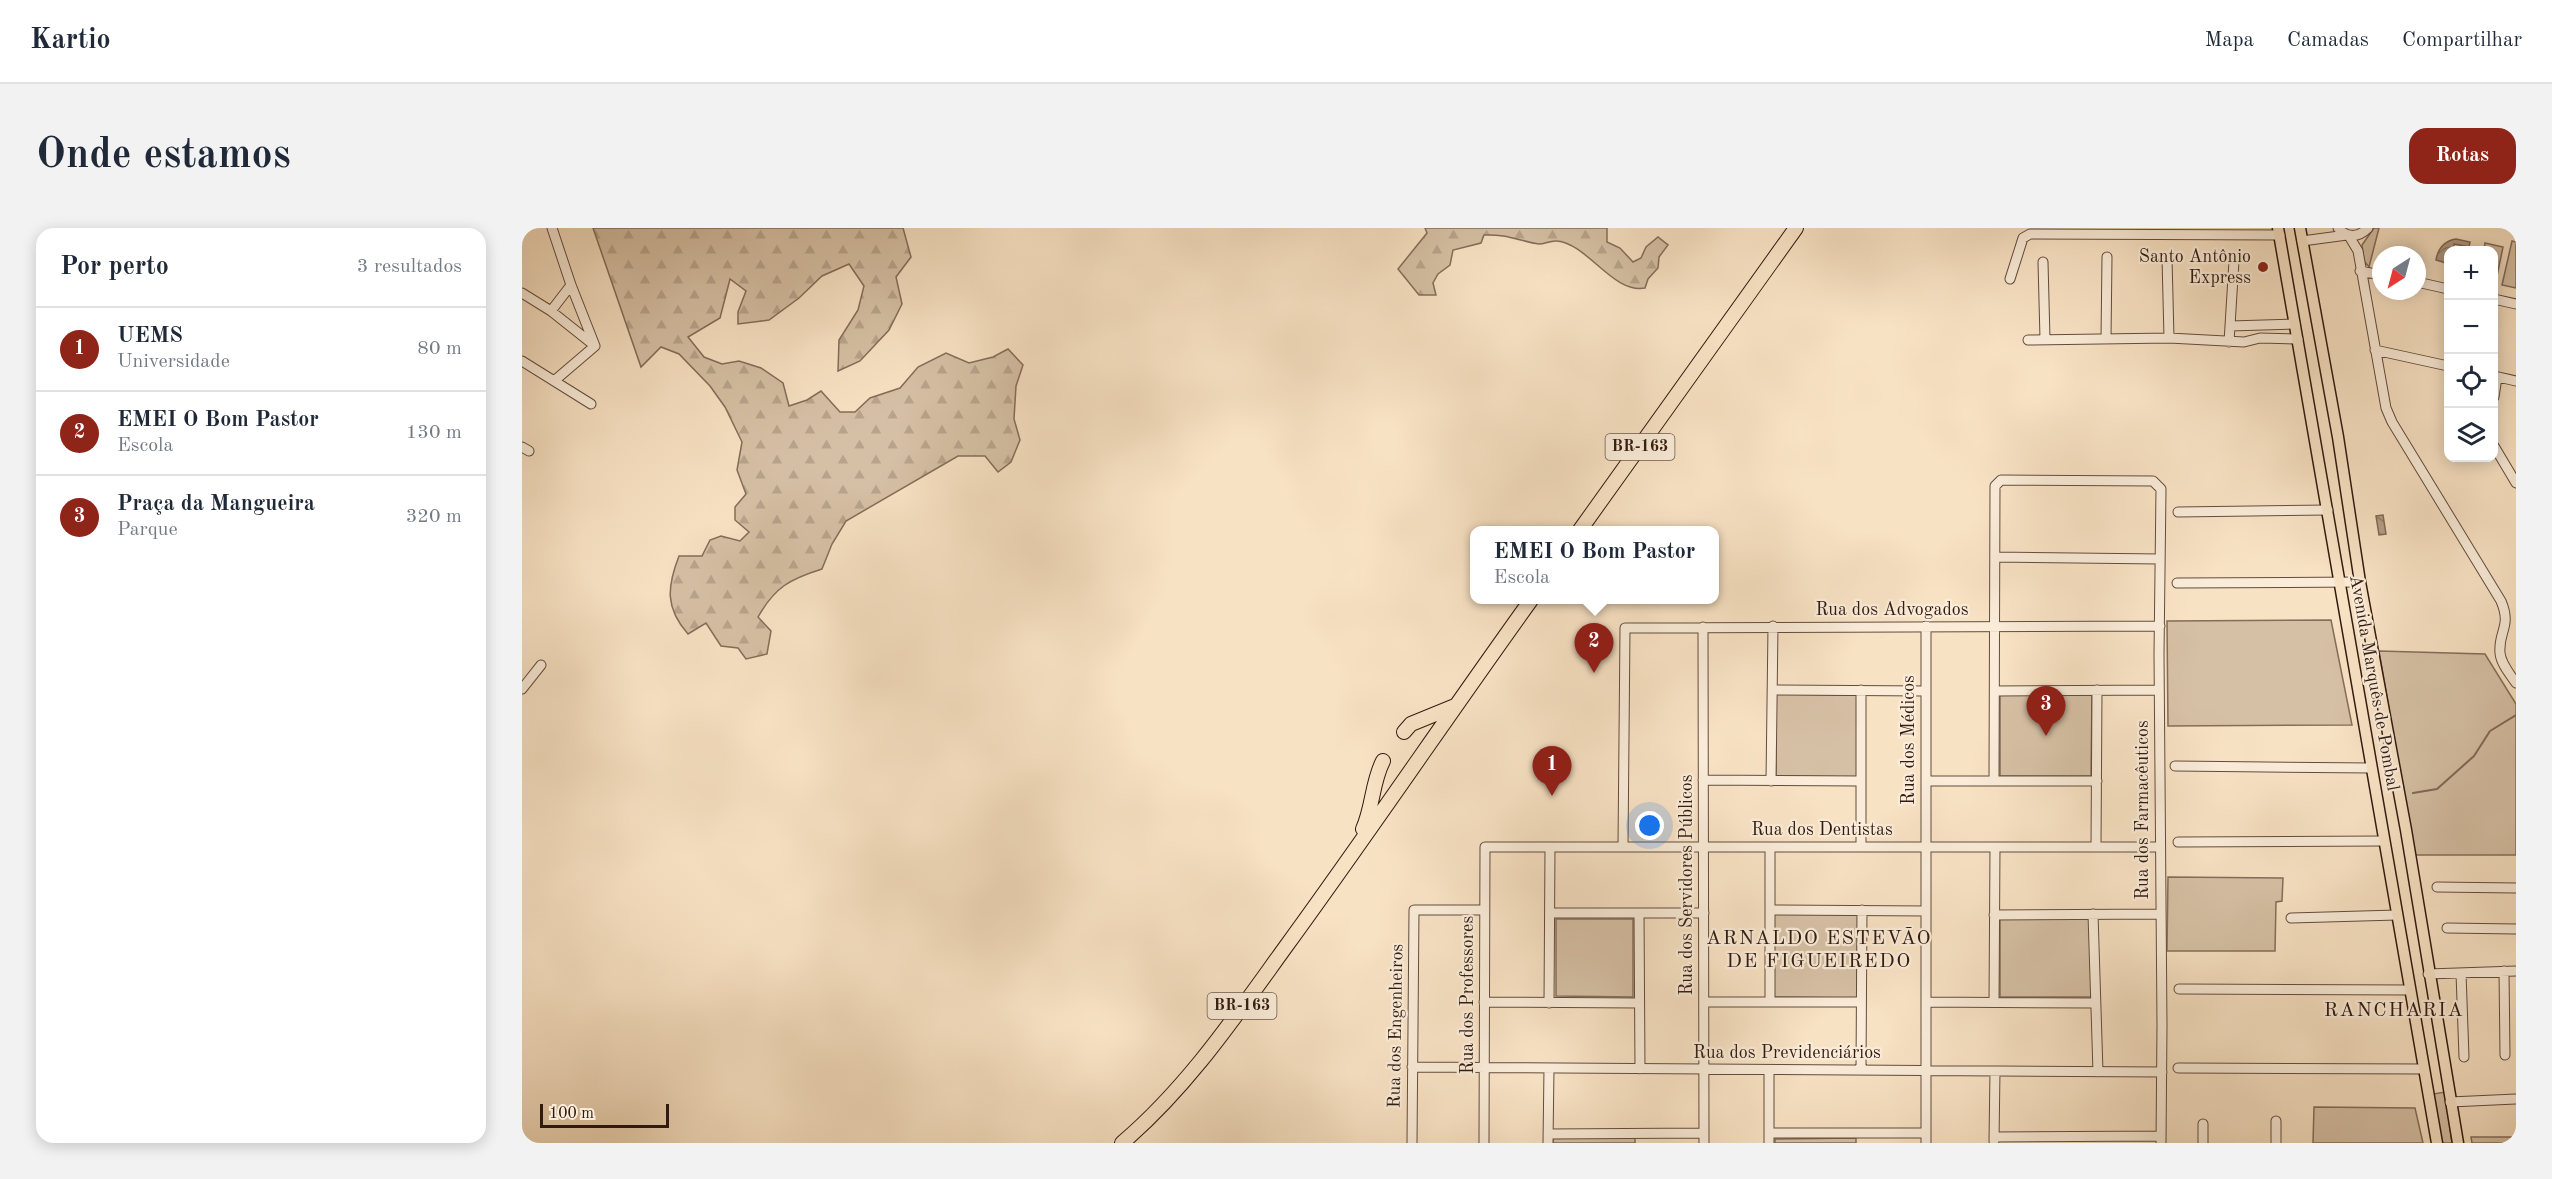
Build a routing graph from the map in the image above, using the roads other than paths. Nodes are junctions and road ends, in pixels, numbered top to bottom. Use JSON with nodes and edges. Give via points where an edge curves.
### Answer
{"nodes":[{"id":1,"x":543,"y":228,"type":"edge"},
{"id":2,"x":1796,"y":228,"type":"edge"},
{"id":3,"x":2300,"y":228,"type":"edge"},
{"id":4,"x":2338,"y":228,"type":"edge"},
{"id":5,"x":2366,"y":230,"type":"edge"},
{"id":6,"x":2279,"y":231,"type":"edge"},
{"id":7,"x":554,"y":232,"type":"edge"},
{"id":8,"x":2348,"y":235,"type":"junction"},
{"id":9,"x":2302,"y":241,"type":"junction"},
{"id":10,"x":2358,"y":251,"type":"junction"},
{"id":11,"x":2107,"y":257,"type":"dead end"},
{"id":12,"x":2167,"y":258,"type":"dead end"},
{"id":13,"x":2234,"y":261,"type":"dead end"},
{"id":14,"x":2043,"y":262,"type":"dead end"},
{"id":15,"x":2360,"y":271,"type":"junction"},
{"id":16,"x":2372,"y":273,"type":"edge"},
{"id":17,"x":2010,"y":279,"type":"dead end"},
{"id":18,"x":2426,"y":284,"type":"edge"},
{"id":19,"x":571,"y":285,"type":"junction"},
{"id":20,"x":2444,"y":288,"type":"edge"},
{"id":21,"x":522,"y":293,"type":"edge"},
{"id":22,"x":2498,"y":300,"type":"edge"},
{"id":23,"x":2516,"y":304,"type":"edge"},
{"id":24,"x":551,"y":311,"type":"junction"},
{"id":25,"x":2295,"y":324,"type":"junction"},
{"id":26,"x":2230,"y":326,"type":"junction"},
{"id":27,"x":2169,"y":338,"type":"junction"},
{"id":28,"x":2045,"y":339,"type":"junction"},
{"id":29,"x":2106,"y":339,"type":"junction"},
{"id":30,"x":2298,"y":339,"type":"junction"},
{"id":31,"x":2028,"y":340,"type":"dead end"},
{"id":32,"x":2229,"y":342,"type":"junction"},
{"id":33,"x":595,"y":346,"type":"junction"},
{"id":34,"x":2375,"y":350,"type":"junction"},
{"id":35,"x":522,"y":361,"type":"edge"},
{"id":36,"x":2444,"y":365,"type":"edge"},
{"id":37,"x":2325,"y":366,"type":"junction"},
{"id":38,"x":2303,"y":367,"type":"junction"},
{"id":39,"x":2498,"y":377,"type":"edge"},
{"id":40,"x":554,"y":381,"type":"junction"},
{"id":41,"x":2516,"y":381,"type":"edge"},
{"id":42,"x":591,"y":404,"type":"dead end"},
{"id":43,"x":2338,"y":437,"type":"junction"},
{"id":44,"x":2317,"y":440,"type":"junction"},
{"id":45,"x":2498,"y":454,"type":"edge"},
{"id":46,"x":2516,"y":483,"type":"edge"},
{"id":47,"x":2328,"y":510,"type":"junction"},
{"id":48,"x":2178,"y":512,"type":"dead end"},
{"id":49,"x":1584,"y":526,"type":"edge"},
{"id":50,"x":1996,"y":557,"type":"junction"},
{"id":51,"x":2160,"y":559,"type":"junction"},
{"id":52,"x":2360,"y":582,"type":"junction"},
{"id":53,"x":2177,"y":583,"type":"dead end"},
{"id":54,"x":2340,"y":583,"type":"junction"},
{"id":55,"x":1528,"y":604,"type":"edge"},
{"id":56,"x":1773,"y":626,"type":"junction"},
{"id":57,"x":1926,"y":626,"type":"junction"},
{"id":58,"x":1995,"y":626,"type":"junction"},
{"id":59,"x":2160,"y":626,"type":"junction"},
{"id":60,"x":1703,"y":627,"type":"junction"},
{"id":61,"x":541,"y":665,"type":"dead end"},
{"id":62,"x":2516,"y":683,"type":"edge"},
{"id":63,"x":522,"y":689,"type":"edge"},
{"id":64,"x":1772,"y":690,"type":"junction"},
{"id":65,"x":1861,"y":690,"type":"junction"},
{"id":66,"x":2097,"y":690,"type":"junction"},
{"id":67,"x":2159,"y":690,"type":"junction"},
{"id":68,"x":1926,"y":691,"type":"junction"},
{"id":69,"x":1995,"y":691,"type":"junction"},
{"id":70,"x":1456,"y":706,"type":"junction"},
{"id":71,"x":1404,"y":732,"type":"dead end"},
{"id":72,"x":1383,"y":761,"type":"dead end"},
{"id":73,"x":2175,"y":766,"type":"dead end"},
{"id":74,"x":2371,"y":768,"type":"junction"},
{"id":75,"x":1703,"y":780,"type":"junction"},
{"id":76,"x":1771,"y":781,"type":"junction"},
{"id":77,"x":1861,"y":781,"type":"junction"},
{"id":78,"x":1926,"y":781,"type":"junction"},
{"id":79,"x":1994,"y":781,"type":"junction"},
{"id":80,"x":2097,"y":781,"type":"junction"},
{"id":81,"x":2178,"y":842,"type":"dead end"},
{"id":82,"x":2383,"y":842,"type":"junction"},
{"id":83,"x":1485,"y":847,"type":"joint"},
{"id":84,"x":1550,"y":847,"type":"junction"},
{"id":85,"x":1623,"y":847,"type":"junction"},
{"id":86,"x":1704,"y":847,"type":"junction"},
{"id":87,"x":1770,"y":847,"type":"junction"},
{"id":88,"x":1862,"y":847,"type":"junction"},
{"id":89,"x":1926,"y":847,"type":"junction"},
{"id":90,"x":1995,"y":847,"type":"junction"},
{"id":91,"x":2096,"y":847,"type":"junction"},
{"id":92,"x":2160,"y":847,"type":"junction"},
{"id":93,"x":1350,"y":858,"type":"junction"},
{"id":94,"x":2390,"y":872,"type":"junction"},
{"id":95,"x":2412,"y":874,"type":"junction"},
{"id":96,"x":2437,"y":887,"type":"dead end"},
{"id":97,"x":2516,"y":888,"type":"edge"},
{"id":98,"x":1485,"y":910,"type":"junction"},
{"id":99,"x":1770,"y":910,"type":"junction"},
{"id":100,"x":1862,"y":910,"type":"junction"},
{"id":101,"x":1926,"y":911,"type":"junction"},
{"id":102,"x":1550,"y":913,"type":"junction"},
{"id":103,"x":1639,"y":913,"type":"junction"},
{"id":104,"x":1704,"y":913,"type":"junction"},
{"id":105,"x":2093,"y":914,"type":"junction"},
{"id":106,"x":2161,"y":914,"type":"junction"},
{"id":107,"x":1994,"y":915,"type":"junction"},
{"id":108,"x":2397,"y":915,"type":"junction"},
{"id":109,"x":2291,"y":918,"type":"dead end"},
{"id":110,"x":2447,"y":928,"type":"dead end"},
{"id":111,"x":2516,"y":929,"type":"edge"},
{"id":112,"x":2504,"y":971,"type":"junction"},
{"id":113,"x":2516,"y":971,"type":"edge"},
{"id":114,"x":2461,"y":973,"type":"junction"},
{"id":115,"x":2428,"y":974,"type":"junction"},
{"id":116,"x":2179,"y":989,"type":"dead end"},
{"id":117,"x":2410,"y":990,"type":"junction"},
{"id":118,"x":1484,"y":1002,"type":"junction"},
{"id":119,"x":1704,"y":1002,"type":"junction"},
{"id":120,"x":1770,"y":1002,"type":"junction"},
{"id":121,"x":1861,"y":1002,"type":"junction"},
{"id":122,"x":1926,"y":1002,"type":"junction"},
{"id":123,"x":1994,"y":1002,"type":"junction"},
{"id":124,"x":1549,"y":1003,"type":"junction"},
{"id":125,"x":2095,"y":1003,"type":"junction"},
{"id":126,"x":1639,"y":1004,"type":"junction"},
{"id":127,"x":2505,"y":1055,"type":"dead end"},
{"id":128,"x":2464,"y":1057,"type":"dead end"},
{"id":129,"x":1412,"y":1067,"type":"junction"},
{"id":130,"x":1484,"y":1068,"type":"junction"},
{"id":131,"x":1549,"y":1068,"type":"junction"},
{"id":132,"x":2178,"y":1068,"type":"dead end"},
{"id":133,"x":1640,"y":1069,"type":"junction"},
{"id":134,"x":1704,"y":1069,"type":"junction"},
{"id":135,"x":2424,"y":1069,"type":"junction"},
{"id":136,"x":1770,"y":1070,"type":"junction"},
{"id":137,"x":1861,"y":1070,"type":"junction"},
{"id":138,"x":1926,"y":1071,"type":"junction"},
{"id":139,"x":1995,"y":1071,"type":"junction"},
{"id":140,"x":2098,"y":1072,"type":"junction"},
{"id":141,"x":2162,"y":1072,"type":"junction"},
{"id":142,"x":2447,"y":1085,"type":"junction"},
{"id":143,"x":2428,"y":1088,"type":"junction"},
{"id":144,"x":2516,"y":1099,"type":"edge"},
{"id":145,"x":2450,"y":1101,"type":"junction"},
{"id":146,"x":2276,"y":1121,"type":"dead end"},
{"id":147,"x":2203,"y":1124,"type":"dead end"},
{"id":148,"x":1548,"y":1138,"type":"edge"},
{"id":149,"x":1639,"y":1138,"type":"edge"},
{"id":150,"x":1704,"y":1138,"type":"edge"},
{"id":151,"x":1769,"y":1138,"type":"edge"},
{"id":152,"x":1861,"y":1138,"type":"edge"},
{"id":153,"x":1926,"y":1138,"type":"edge"},
{"id":154,"x":2096,"y":1139,"type":"edge"},
{"id":155,"x":2161,"y":1139,"type":"edge"},
{"id":156,"x":1994,"y":1140,"type":"edge"},
{"id":157,"x":1122,"y":1143,"type":"edge"},
{"id":158,"x":1412,"y":1143,"type":"edge"},
{"id":159,"x":1484,"y":1143,"type":"edge"},
{"id":160,"x":2203,"y":1143,"type":"edge"},
{"id":161,"x":2276,"y":1143,"type":"edge"},
{"id":162,"x":2437,"y":1143,"type":"edge"},
{"id":163,"x":2458,"y":1143,"type":"edge"}],
"edges":[{"from":1,"to":7,"type":"street"},
{"from":2,"to":49,"type":"highway","number":"BR-163"},
{"from":3,"to":9,"type":"main road","name":"Avenida Marquês de Pombal"},
{"from":4,"to":8,"type":"street"},
{"from":5,"to":8,"type":"street"},
{"from":5,"to":10,"type":"street"},
{"from":6,"to":17,"type":"street","via":[[2030,234],[2023,237]]},
{"from":6,"to":25,"type":"main road","name":"Avenida Marquês de Pombal"},
{"from":7,"to":19,"type":"street"},
{"from":8,"to":9,"type":"street"},
{"from":8,"to":10,"type":"street"},
{"from":9,"to":37,"type":"main road","name":"Avenida Marquês de Pombal"},
{"from":10,"to":15,"type":"street"},
{"from":11,"to":29,"type":"street"},
{"from":12,"to":27,"type":"street"},
{"from":13,"to":26,"type":"street"},
{"from":14,"to":28,"type":"street"},
{"from":15,"to":16,"type":"street"},
{"from":15,"to":34,"type":"street"},
{"from":18,"to":20,"type":"street"},
{"from":19,"to":24,"type":"street"},
{"from":19,"to":33,"type":"street"},
{"from":21,"to":24,"type":"street"},
{"from":22,"to":23,"type":"street"},
{"from":24,"to":33,"type":"street"},
{"from":25,"to":26,"type":"street"},
{"from":25,"to":30,"type":"main road","name":"Avenida Marquês de Pombal"},
{"from":26,"to":32,"type":"street"},
{"from":27,"to":29,"type":"street"},
{"from":27,"to":32,"type":"street"},
{"from":28,"to":29,"type":"street"},
{"from":28,"to":31,"type":"street"},
{"from":30,"to":32,"type":"street"},
{"from":30,"to":38,"type":"main road","name":"Avenida Marquês de Pombal"},
{"from":33,"to":40,"type":"street"},
{"from":34,"to":36,"type":"street"},
{"from":34,"to":62,"type":"street","via":[[2392,422],[2502,601],[2507,621],[2500,652]]},
{"from":35,"to":40,"type":"street"},
{"from":37,"to":38,"type":"main road"},
{"from":37,"to":43,"type":"main road","name":"Avenida Marquês de Pombal"},
{"from":38,"to":44,"type":"main road","name":"Avenida Marquês de Pombal"},
{"from":39,"to":41,"type":"street"},
{"from":40,"to":42,"type":"street"},
{"from":43,"to":44,"type":"main road"},
{"from":43,"to":52,"type":"main road","name":"Avenida Marquês de Pombal"},
{"from":44,"to":47,"type":"main road","name":"Avenida Marquês de Pombal"},
{"from":45,"to":46,"type":"street"},
{"from":47,"to":48,"type":"street"},
{"from":47,"to":54,"type":"main road","name":"Avenida Marquês de Pombal"},
{"from":50,"to":51,"type":"street"},
{"from":50,"to":51,"type":"street","name":"Rua dos Farmacêuticos","via":[[1995,486],[2001,480],[2152,481],[2161,489]]},
{"from":50,"to":58,"type":"street"},
{"from":51,"to":59,"type":"street","name":"Rua dos Farmacêuticos"},
{"from":52,"to":54,"type":"street"},
{"from":52,"to":95,"type":"main road","name":"Avenida Marquês de Pombal"},
{"from":53,"to":54,"type":"street"},
{"from":54,"to":74,"type":"main road","name":"Avenida Marquês de Pombal"},
{"from":55,"to":70,"type":"highway","number":"BR-163"},
{"from":56,"to":57,"type":"street","name":"Rua dos Advogados"},
{"from":56,"to":60,"type":"street","name":"Rua dos Advogados"},
{"from":56,"to":64,"type":"street"},
{"from":57,"to":58,"type":"street","name":"Rua dos Advogados"},
{"from":57,"to":68,"type":"street","name":"Rua dos Médicos"},
{"from":58,"to":59,"type":"street","name":"Rua dos Advogados"},
{"from":58,"to":69,"type":"street"},
{"from":59,"to":67,"type":"street","name":"Rua dos Farmacêuticos"},
{"from":60,"to":75,"type":"street","name":"Rua dos Servidores Públicos"},
{"from":60,"to":85,"type":"street","name":"Rua dos Advogados","via":[[1625,628]]},
{"from":61,"to":63,"type":"street"},
{"from":64,"to":65,"type":"street"},
{"from":64,"to":76,"type":"street"},
{"from":65,"to":68,"type":"street"},
{"from":65,"to":77,"type":"street"},
{"from":66,"to":67,"type":"street"},
{"from":66,"to":69,"type":"street"},
{"from":66,"to":80,"type":"street"},
{"from":67,"to":92,"type":"street","name":"Rua dos Farmacêuticos"},
{"from":68,"to":78,"type":"street","name":"Rua dos Médicos"},
{"from":69,"to":79,"type":"street"},
{"from":70,"to":71,"type":"highway","via":[[1411,724]]},
{"from":70,"to":93,"type":"highway","number":"BR-163"},
{"from":72,"to":93,"type":"highway","via":[[1368,819]]},
{"from":73,"to":74,"type":"street"},
{"from":74,"to":82,"type":"main road","name":"Avenida Marquês de Pombal"},
{"from":75,"to":76,"type":"street"},
{"from":75,"to":86,"type":"street","name":"Rua dos Servidores Públicos"},
{"from":76,"to":77,"type":"street"},
{"from":77,"to":88,"type":"street"},
{"from":78,"to":79,"type":"street"},
{"from":78,"to":89,"type":"street","name":"Rua dos Médicos"},
{"from":79,"to":80,"type":"street"},
{"from":80,"to":91,"type":"street"},
{"from":81,"to":82,"type":"street"},
{"from":82,"to":94,"type":"main road","name":"Avenida Marquês de Pombal"},
{"from":83,"to":84,"type":"street","name":"Rua dos Dentistas"},
{"from":83,"to":98,"type":"street","name":"Rua dos Professores"},
{"from":84,"to":85,"type":"street","name":"Rua dos Dentistas"},
{"from":84,"to":102,"type":"street"},
{"from":85,"to":86,"type":"street","name":"Rua dos Dentistas"},
{"from":86,"to":87,"type":"street","name":"Rua dos Dentistas"},
{"from":86,"to":104,"type":"street","name":"Rua dos Servidores Públicos"},
{"from":87,"to":88,"type":"street","name":"Rua dos Dentistas"},
{"from":87,"to":99,"type":"street"},
{"from":88,"to":89,"type":"street","name":"Rua dos Dentistas"},
{"from":89,"to":90,"type":"street","name":"Rua dos Dentistas"},
{"from":89,"to":101,"type":"street","name":"Rua dos Médicos"},
{"from":90,"to":91,"type":"street","name":"Rua dos Dentistas"},
{"from":90,"to":107,"type":"street"},
{"from":91,"to":92,"type":"street","name":"Rua dos Dentistas"},
{"from":92,"to":106,"type":"street","name":"Rua dos Farmacêuticos"},
{"from":93,"to":157,"type":"highway","number":"BR-163","via":[[1191,1073]]},
{"from":94,"to":95,"type":"main road"},
{"from":94,"to":108,"type":"main road","name":"Avenida Marquês de Pombal"},
{"from":95,"to":115,"type":"main road","name":"Avenida Marquês de Pombal"},
{"from":96,"to":97,"type":"street"},
{"from":98,"to":118,"type":"street","name":"Rua dos Professores"},
{"from":98,"to":129,"type":"street","name":"Rua dos Engenheiros","via":[[1414,910]]},
{"from":99,"to":100,"type":"street"},
{"from":99,"to":120,"type":"street"},
{"from":100,"to":101,"type":"street"},
{"from":100,"to":121,"type":"street"},
{"from":101,"to":122,"type":"street","name":"Rua dos Médicos"},
{"from":102,"to":103,"type":"street"},
{"from":102,"to":124,"type":"street"},
{"from":103,"to":104,"type":"street"},
{"from":103,"to":126,"type":"street"},
{"from":104,"to":119,"type":"street","name":"Rua dos Servidores Públicos"},
{"from":105,"to":106,"type":"street"},
{"from":105,"to":107,"type":"street"},
{"from":105,"to":125,"type":"street"},
{"from":106,"to":141,"type":"street","name":"Rua dos Farmacêuticos"},
{"from":107,"to":123,"type":"street"},
{"from":108,"to":109,"type":"street"},
{"from":108,"to":117,"type":"main road","name":"Avenida Marquês de Pombal"},
{"from":110,"to":111,"type":"street"},
{"from":112,"to":113,"type":"street"},
{"from":112,"to":114,"type":"street"},
{"from":112,"to":127,"type":"street"},
{"from":114,"to":115,"type":"street"},
{"from":114,"to":128,"type":"street"},
{"from":115,"to":142,"type":"main road","name":"Avenida Marquês de Pombal"},
{"from":116,"to":117,"type":"street"},
{"from":117,"to":135,"type":"main road","name":"Avenida Marquês de Pombal"},
{"from":118,"to":124,"type":"street"},
{"from":118,"to":130,"type":"street","name":"Rua dos Professores"},
{"from":119,"to":120,"type":"street"},
{"from":119,"to":134,"type":"street","name":"Rua dos Servidores Públicos"},
{"from":120,"to":121,"type":"street"},
{"from":121,"to":137,"type":"street"},
{"from":122,"to":123,"type":"street"},
{"from":122,"to":138,"type":"street","name":"Rua dos Médicos"},
{"from":123,"to":125,"type":"street"},
{"from":124,"to":126,"type":"street"},
{"from":125,"to":140,"type":"street"},
{"from":126,"to":133,"type":"street"},
{"from":129,"to":130,"type":"street","name":"Rua dos Previdenciários"},
{"from":129,"to":158,"type":"street","name":"Rua dos Engenheiros"},
{"from":130,"to":131,"type":"street","name":"Rua dos Previdenciários"},
{"from":130,"to":159,"type":"street","name":"Rua dos Professores"},
{"from":131,"to":133,"type":"street","name":"Rua dos Previdenciários"},
{"from":131,"to":148,"type":"street"},
{"from":132,"to":135,"type":"street"},
{"from":133,"to":134,"type":"street","name":"Rua dos Previdenciários"},
{"from":134,"to":136,"type":"street","name":"Rua dos Previdenciários"},
{"from":134,"to":150,"type":"street","name":"Rua dos Servidores Públicos"},
{"from":135,"to":143,"type":"main road","name":"Avenida Marquês de Pombal"},
{"from":136,"to":137,"type":"street","name":"Rua dos Previdenciários"},
{"from":136,"to":151,"type":"street"},
{"from":137,"to":138,"type":"street","name":"Rua dos Previdenciários"},
{"from":138,"to":139,"type":"street","name":"Rua dos Previdenciários"},
{"from":138,"to":153,"type":"street","name":"Rua dos Médicos"},
{"from":139,"to":140,"type":"street","name":"Rua dos Previdenciários"},
{"from":139,"to":156,"type":"street"},
{"from":140,"to":141,"type":"street","name":"Rua dos Previdenciários"},
{"from":141,"to":155,"type":"street","name":"Rua dos Farmacêuticos"},
{"from":142,"to":143,"type":"main road"},
{"from":142,"to":145,"type":"main road","name":"Avenida Marquês de Pombal"},
{"from":143,"to":162,"type":"main road","name":"Avenida Marquês de Pombal"},
{"from":144,"to":145,"type":"street"},
{"from":145,"to":163,"type":"main road","name":"Avenida Marquês de Pombal"},
{"from":146,"to":161,"type":"street"},
{"from":147,"to":160,"type":"street"},
{"from":148,"to":149,"type":"street"},
{"from":149,"to":150,"type":"street"},
{"from":151,"to":152,"type":"street"},
{"from":152,"to":153,"type":"street"},
{"from":154,"to":155,"type":"street"},
{"from":154,"to":156,"type":"street"}]}
